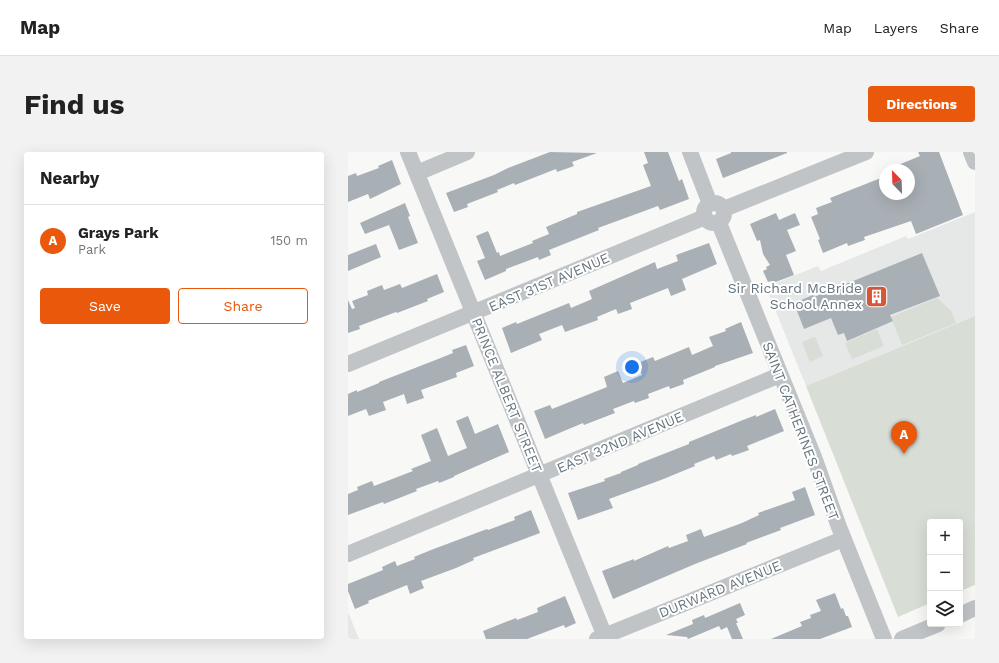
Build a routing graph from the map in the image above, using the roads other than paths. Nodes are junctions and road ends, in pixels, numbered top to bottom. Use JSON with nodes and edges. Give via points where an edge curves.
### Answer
{"nodes":[{"id":1,"x":408,"y":152,"type":"edge"},
{"id":2,"x":467,"y":152,"type":"edge"},
{"id":3,"x":690,"y":152,"type":"edge"},
{"id":4,"x":866,"y":152,"type":"edge"},
{"id":5,"x":971,"y":152,"type":"edge"},
{"id":6,"x":975,"y":162,"type":"edge"},
{"id":7,"x":416,"y":173,"type":"junction"},
{"id":8,"x":714,"y":213,"type":"junction"},
{"id":9,"x":474,"y":313,"type":"junction"},
{"id":10,"x":348,"y":364,"type":"edge"},
{"id":11,"x":780,"y":375,"type":"junction"},
{"id":12,"x":539,"y":475,"type":"junction"},
{"id":13,"x":843,"y":538,"type":"junction"},
{"id":14,"x":348,"y":554,"type":"edge"},
{"id":15,"x":975,"y":608,"type":"edge"},
{"id":16,"x":963,"y":614,"type":"edge"},
{"id":17,"x":934,"y":630,"type":"edge"},
{"id":18,"x":602,"y":638,"type":"edge"},
{"id":19,"x":884,"y":639,"type":"edge"},
{"id":20,"x":902,"y":639,"type":"edge"}],
"edges":[{"from":1,"to":7,"type":"street","name":"PRINCE ALBERT STREET"},
{"from":2,"to":7,"type":"street"},
{"from":3,"to":8,"type":"street","name":"SAINT CATHERINES STREET"},
{"from":4,"to":8,"type":"street","name":"EAST 31ST AVENUE"},
{"from":5,"to":6,"type":"street"},
{"from":7,"to":9,"type":"street","name":"PRINCE ALBERT STREET"},
{"from":8,"to":9,"type":"street","name":"EAST 31ST AVENUE"},
{"from":8,"to":11,"type":"street","name":"SAINT CATHERINES STREET"},
{"from":9,"to":10,"type":"street","name":"EAST 31ST AVENUE"},
{"from":9,"to":12,"type":"street","name":"PRINCE ALBERT STREET"},
{"from":11,"to":12,"type":"street","name":"EAST 32ND AVENUE"},
{"from":11,"to":13,"type":"street","name":"SAINT CATHERINES STREET","via":[[814,457]]},
{"from":12,"to":14,"type":"street","name":"EAST 32ND AVENUE"},
{"from":12,"to":18,"type":"street","name":"PRINCE ALBERT STREET"},
{"from":13,"to":18,"type":"street","name":"DURWARD AVENUE"},
{"from":13,"to":19,"type":"street","name":"SAINT CATHERINES STREET"},
{"from":15,"to":16,"type":"street"},
{"from":17,"to":20,"type":"street"}]}
